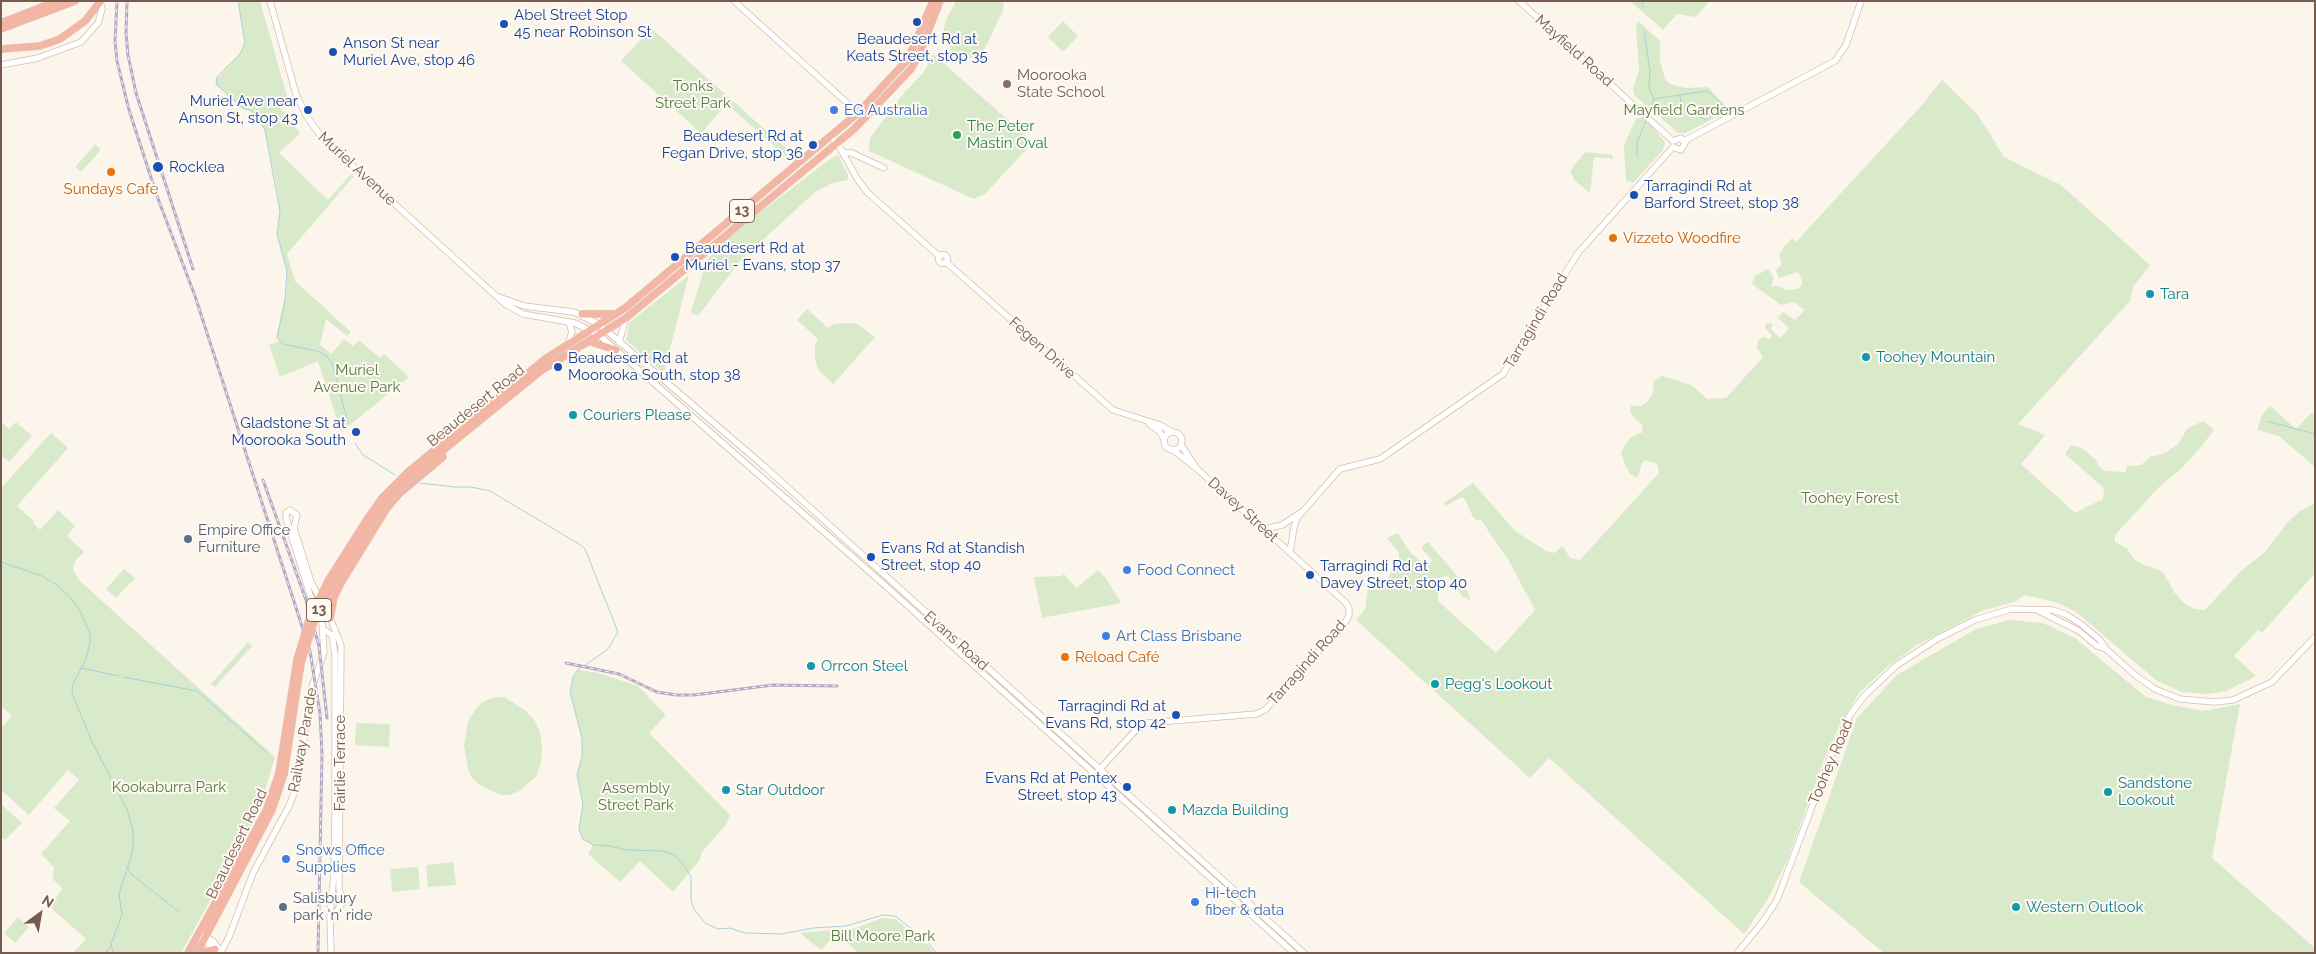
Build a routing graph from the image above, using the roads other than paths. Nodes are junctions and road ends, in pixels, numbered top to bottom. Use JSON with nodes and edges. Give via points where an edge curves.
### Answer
{"nodes":[{"id":1,"x":57,"y":1,"type":"edge"},
{"id":2,"x":75,"y":1,"type":"edge"},
{"id":3,"x":734,"y":1,"type":"edge"},
{"id":4,"x":933,"y":1,"type":"edge"},
{"id":5,"x":940,"y":1,"type":"edge"},
{"id":6,"x":1519,"y":1,"type":"edge"},
{"id":7,"x":1861,"y":1,"type":"edge"},
{"id":8,"x":100,"y":2,"type":"edge"},
{"id":9,"x":269,"y":3,"type":"edge"},
{"id":10,"x":1,"y":22,"type":"edge"},
{"id":11,"x":1,"y":29,"type":"edge"},
{"id":12,"x":1,"y":49,"type":"edge"},
{"id":13,"x":1,"y":65,"type":"edge"},
{"id":14,"x":858,"y":113,"type":"junction"},
{"id":15,"x":865,"y":119,"type":"junction"},
{"id":16,"x":831,"y":136,"type":"junction"},
{"id":17,"x":1684,"y":141,"type":"junction"},
{"id":18,"x":836,"y":143,"type":"junction"},
{"id":19,"x":1673,"y":144,"type":"junction"},
{"id":20,"x":843,"y":152,"type":"junction"},
{"id":21,"x":884,"y":168,"type":"dead end"},
{"id":22,"x":498,"y":297,"type":"junction"},
{"id":23,"x":582,"y":314,"type":"junction"},
{"id":24,"x":616,"y":314,"type":"junction"},
{"id":25,"x":626,"y":318,"type":"junction"},
{"id":26,"x":569,"y":322,"type":"junction"},
{"id":27,"x":600,"y":325,"type":"junction"},
{"id":28,"x":591,"y":330,"type":"junction"},
{"id":29,"x":606,"y":330,"type":"junction"},
{"id":30,"x":599,"y":335,"type":"junction"},
{"id":31,"x":588,"y":342,"type":"junction"},
{"id":32,"x":619,"y":342,"type":"junction"},
{"id":33,"x":568,"y":344,"type":"junction"},
{"id":34,"x":616,"y":350,"type":"junction"},
{"id":35,"x":669,"y":386,"type":"junction"},
{"id":36,"x":664,"y":392,"type":"junction"},
{"id":37,"x":1145,"y":421,"type":"junction"},
{"id":38,"x":1172,"y":432,"type":"junction"},
{"id":39,"x":1164,"y":439,"type":"junction"},
{"id":40,"x":1181,"y":445,"type":"junction"},
{"id":41,"x":448,"y":448,"type":"junction"},
{"id":42,"x":1173,"y":450,"type":"junction"},
{"id":43,"x":1196,"y":468,"type":"junction"},
{"id":44,"x":411,"y":473,"type":"junction"},
{"id":45,"x":1301,"y":512,"type":"junction"},
{"id":46,"x":288,"y":521,"type":"junction"},
{"id":47,"x":295,"y":521,"type":"junction"},
{"id":48,"x":1283,"y":524,"type":"junction"},
{"id":49,"x":1264,"y":529,"type":"junction"},
{"id":50,"x":1293,"y":531,"type":"junction"},
{"id":51,"x":1290,"y":552,"type":"junction"},
{"id":52,"x":354,"y":562,"type":"junction"},
{"id":53,"x":334,"y":598,"type":"junction"},
{"id":54,"x":324,"y":607,"type":"junction"},
{"id":55,"x":318,"y":613,"type":"junction"},
{"id":56,"x":330,"y":618,"type":"junction"},
{"id":57,"x":323,"y":629,"type":"junction"},
{"id":58,"x":2315,"y":637,"type":"edge"},
{"id":59,"x":336,"y":639,"type":"junction"},
{"id":60,"x":324,"y":652,"type":"junction"},
{"id":61,"x":1100,"y":769,"type":"junction"},
{"id":62,"x":282,"y":773,"type":"junction"},
{"id":63,"x":1095,"y":775,"type":"junction"},
{"id":64,"x":331,"y":919,"type":"junction"},
{"id":65,"x":197,"y":935,"type":"junction"},
{"id":66,"x":205,"y":938,"type":"junction"},
{"id":67,"x":220,"y":951,"type":"edge"},
{"id":68,"x":188,"y":953,"type":"edge"},
{"id":69,"x":199,"y":953,"type":"edge"},
{"id":70,"x":331,"y":953,"type":"edge"},
{"id":71,"x":1294,"y":953,"type":"edge"},
{"id":72,"x":1304,"y":953,"type":"edge"},
{"id":73,"x":1737,"y":953,"type":"edge"}],
"edges":[{"from":1,"to":10,"type":"highway"},
{"from":2,"to":11,"type":"highway"},
{"from":3,"to":14,"type":"street"},
{"from":4,"to":14,"type":"highway","name":"Beaudesert Road","number":"13","via":[[908,59]]},
{"from":5,"to":15,"type":"highway","name":"Beaudesert Road","number":"13","via":[[916,62]]},
{"from":6,"to":19,"type":"street","name":"Mayfield Road"},
{"from":7,"to":17,"type":"street","via":[[1846,45],[1835,61]]},
{"from":8,"to":12,"type":"highway","via":[[85,21],[60,39],[33,47]]},
{"from":8,"to":13,"type":"street","via":[[102,9],[94,29],[81,42],[38,58]]},
{"from":9,"to":22,"type":"street","name":"Muriel Avenue","via":[[296,94],[316,131]]},
{"from":14,"to":15,"type":"street"},
{"from":14,"to":16,"type":"highway","name":"Beaudesert Road","number":"13"},
{"from":15,"to":18,"type":"highway","name":"Beaudesert Road","number":"13"},
{"from":16,"to":18,"type":"street"},
{"from":16,"to":24,"type":"highway","name":"Beaudesert Road","number":"13"},
{"from":17,"to":19,"type":"street","via":[[1679,138]]},
{"from":17,"to":19,"type":"street","via":[[1685,146],[1681,150]]},
{"from":18,"to":20,"type":"street"},
{"from":18,"to":25,"type":"highway","name":"Beaudesert Road","number":"13"},
{"from":19,"to":45,"type":"street","name":"Tarragindi Road","via":[[1579,251],[1504,374],[1380,458],[1340,469]]},
{"from":20,"to":21,"type":"street"},
{"from":20,"to":37,"type":"street","name":"Fegen Drive","via":[[868,193],[939,256],[946,255],[946,262],[1104,403]]},
{"from":22,"to":23,"type":"street","name":"Muriel Avenue","via":[[524,306]]},
{"from":22,"to":26,"type":"street","name":"Muriel Avenue","via":[[523,314]]},
{"from":23,"to":24,"type":"highway"},
{"from":23,"to":27,"type":"street","name":"Muriel Avenue"},
{"from":24,"to":27,"type":"highway","name":"Beaudesert Road","number":"13"},
{"from":25,"to":29,"type":"highway","name":"Beaudesert Road","number":"13"},
{"from":25,"to":32,"type":"street"},
{"from":26,"to":28,"type":"street","name":"Muriel Avenue"},
{"from":26,"to":33,"type":"street","via":[[572,332]]},
{"from":27,"to":28,"type":"highway","name":"Beaudesert Road","number":"13"},
{"from":27,"to":29,"type":"street","name":"Muriel Avenue"},
{"from":28,"to":30,"type":"street","name":"Muriel Avenue"},
{"from":28,"to":33,"type":"highway","name":"Beaudesert Road","number":"13"},
{"from":29,"to":30,"type":"highway","name":"Beaudesert Road","number":"13"},
{"from":29,"to":32,"type":"street","name":"Evans Road"},
{"from":30,"to":31,"type":"highway","name":"Beaudesert Road","number":"13"},
{"from":30,"to":34,"type":"street","name":"Evans Road"},
{"from":31,"to":34,"type":"highway"},
{"from":31,"to":41,"type":"highway","name":"Beaudesert Road","number":"13","via":[[542,370]]},
{"from":32,"to":35,"type":"street","name":"Evans Road"},
{"from":33,"to":44,"type":"highway","name":"Beaudesert Road","number":"13","via":[[535,366]]},
{"from":34,"to":36,"type":"street","name":"Evans Road"},
{"from":35,"to":36,"type":"street"},
{"from":35,"to":61,"type":"street","name":"Evans Road","via":[[764,467]]},
{"from":36,"to":63,"type":"street","name":"Evans Road"},
{"from":37,"to":38,"type":"street","name":"Fegen Drive"},
{"from":37,"to":39,"type":"street","name":"Fegen Drive","via":[[1160,431]]},
{"from":38,"to":39,"type":"street"},
{"from":38,"to":40,"type":"street","via":[[1180,436]]},
{"from":39,"to":42,"type":"street","via":[[1166,447]]},
{"from":40,"to":42,"type":"street"},
{"from":40,"to":43,"type":"street","name":"Davey Street"},
{"from":41,"to":44,"type":"highway","name":"Beaudesert Road","number":"13"},
{"from":41,"to":52,"type":"highway","via":[[447,454],[387,508]]},
{"from":42,"to":43,"type":"street","name":"Davey Street"},
{"from":43,"to":49,"type":"street","name":"Davey Street"},
{"from":44,"to":62,"type":"highway","name":"Beaudesert Road","number":"13","bridge":true,"via":[[382,498],[368,518],[328,581],[309,620],[296,660]]},
{"from":45,"to":48,"type":"street","name":"Tarragindi Road"},
{"from":45,"to":50,"type":"street","name":"Tarragindi Road"},
{"from":46,"to":47,"type":"street"},
{"from":46,"to":47,"type":"street","via":[[286,515],[290,510],[297,515]]},
{"from":46,"to":55,"type":"street","name":"Railway Parade"},
{"from":47,"to":54,"type":"street","via":[[294,528],[310,582]]},
{"from":48,"to":49,"type":"street","name":"Tarragindi Road"},
{"from":48,"to":50,"type":"street"},
{"from":49,"to":51,"type":"street","name":"Davey Street"},
{"from":50,"to":51,"type":"street","name":"Tarragindi Road"},
{"from":51,"to":61,"type":"street","name":"Tarragindi Road","via":[[1348,605],[1346,621],[1265,710],[1256,714],[1147,723],[1135,731]]},
{"from":52,"to":53,"type":"highway"},
{"from":52,"to":54,"type":"highway"},
{"from":53,"to":54,"type":"highway"},
{"from":53,"to":56,"type":"highway"},
{"from":54,"to":55,"type":"highway"},
{"from":54,"to":56,"type":"street","name":"Fairlie Terrace"},
{"from":55,"to":57,"type":"street","name":"Railway Parade"},
{"from":56,"to":59,"type":"street","name":"Fairlie Terrace"},
{"from":57,"to":59,"type":"street"},
{"from":57,"to":60,"type":"street","name":"Railway Parade"},
{"from":58,"to":73,"type":"street","name":"Toohey Road","via":[[2272,682],[2233,700],[2214,702],[2180,699],[2155,689],[2106,649],[2038,610],[2011,609],[1952,632],[1897,665],[1864,696],[1850,715],[1831,756],[1777,900]]},
{"from":59,"to":60,"type":"street"},
{"from":59,"to":64,"type":"street","name":"Fairlie Terrace"},
{"from":59,"to":64,"type":"street","name":"Fairlie Terrace","via":[[341,645],[339,889],[343,902]]},
{"from":60,"to":67,"type":"street","name":"Railway Parade","via":[[310,690],[297,786],[290,806],[253,873],[229,937]]},
{"from":61,"to":63,"type":"street","name":"Tarragindi Road"},
{"from":61,"to":72,"type":"street","name":"Evans Road"},
{"from":62,"to":65,"type":"highway","name":"Beaudesert Road","number":"13","via":[[266,811]]},
{"from":62,"to":66,"type":"highway","name":"Beaudesert Road","number":"13","via":[[272,810]]},
{"from":63,"to":71,"type":"street","name":"Evans Road"},
{"from":64,"to":70,"type":"street","name":"Fairlie Terrace"},
{"from":65,"to":66,"type":"street"},
{"from":65,"to":68,"type":"highway","name":"Beaudesert Road","number":"13"},
{"from":66,"to":67,"type":"street"},
{"from":66,"to":69,"type":"highway","name":"Beaudesert Road","number":"13"},
{"from":67,"to":69,"type":"highway"}]}
